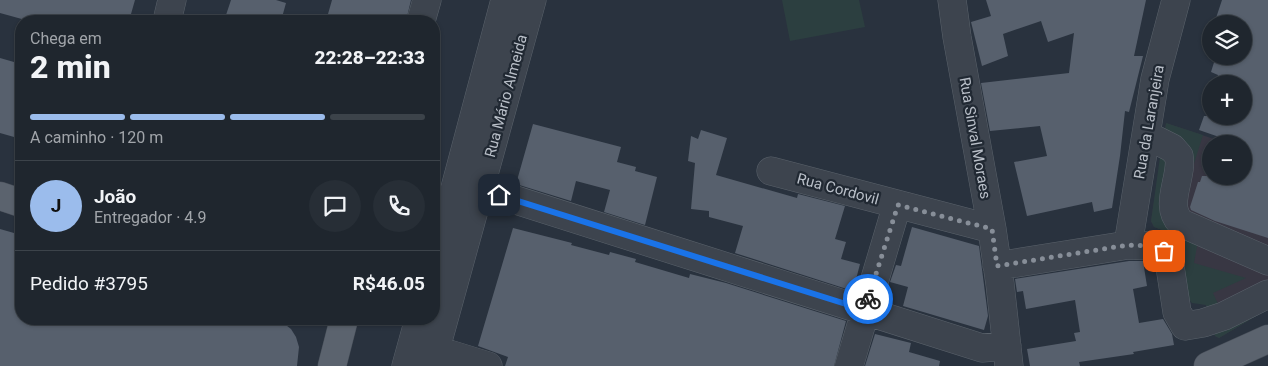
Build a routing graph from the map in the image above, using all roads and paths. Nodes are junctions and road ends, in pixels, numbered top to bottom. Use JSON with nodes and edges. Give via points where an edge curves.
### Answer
{"nodes":[{"id":1,"x":172,"y":0,"type":"edge"},
{"id":2,"x":427,"y":0,"type":"edge"},
{"id":3,"x":505,"y":0,"type":"edge"},
{"id":4,"x":532,"y":0,"type":"edge"},
{"id":5,"x":952,"y":0,"type":"edge"},
{"id":6,"x":1176,"y":0,"type":"edge"},
{"id":7,"x":168,"y":15,"type":"edge"},
{"id":8,"x":423,"y":15,"type":"edge"},
{"id":9,"x":1146,"y":135,"type":"junction"},
{"id":10,"x":771,"y":171,"type":"dead end"},
{"id":11,"x":481,"y":189,"type":"junction"},
{"id":12,"x":0,"y":196,"type":"edge"},
{"id":13,"x":15,"y":201,"type":"edge"},
{"id":14,"x":898,"y":205,"type":"junction"},
{"id":15,"x":992,"y":229,"type":"junction"},
{"id":16,"x":440,"y":245,"type":"edge"},
{"id":17,"x":1128,"y":245,"type":"junction"},
{"id":18,"x":1268,"y":261,"type":"edge"},
{"id":19,"x":997,"y":266,"type":"junction"},
{"id":20,"x":1268,"y":294,"type":"edge"},
{"id":21,"x":865,"y":310,"type":"junction"},
{"id":22,"x":342,"y":325,"type":"edge"},
{"id":23,"x":417,"y":325,"type":"edge"},
{"id":24,"x":1265,"y":339,"type":"edge"},
{"id":25,"x":1008,"y":356,"type":"edge"},
{"id":26,"x":434,"y":358,"type":"edge"},
{"id":27,"x":332,"y":366,"type":"edge"},
{"id":28,"x":406,"y":366,"type":"edge"},
{"id":29,"x":488,"y":366,"type":"edge"},
{"id":30,"x":849,"y":366,"type":"edge"},
{"id":31,"x":1208,"y":366,"type":"edge"}],
"edges":[{"from":1,"to":7,"type":"street"},
{"from":2,"to":8,"type":"street"},
{"from":3,"to":16,"type":"street","name":"Rua Mário Almeida"},
{"from":4,"to":11,"type":"street","name":"Rua Mário Almeida"},
{"from":5,"to":15,"type":"street","name":"Rua Sinval Moraes"},
{"from":6,"to":9,"type":"street","name":"Rua da Laranjeira","via":[[1155,79]]},
{"from":9,"to":17,"type":"street","name":"Rua da Laranjeira"},
{"from":9,"to":18,"type":"street","via":[[1172,148],[1179,156],[1173,209],[1176,218]]},
{"from":10,"to":14,"type":"street","name":"Rua Cordovil"},
{"from":11,"to":21,"type":"street"},
{"from":11,"to":26,"type":"street","name":"Rua Mário Almeida"},
{"from":12,"to":13,"type":"main road"},
{"from":14,"to":15,"type":"street","name":"Rua Cordovil"},
{"from":14,"to":21,"type":"street"},
{"from":15,"to":19,"type":"street","name":"Rua Sinval Moraes"},
{"from":17,"to":19,"type":"street"},
{"from":17,"to":20,"type":"street","via":[[1154,246],[1164,251],[1169,260],[1177,312],[1184,326],[1215,320]]},
{"from":19,"to":25,"type":"street","name":"Rua Sinval Moraes"},
{"from":21,"to":25,"type":"street"},
{"from":21,"to":30,"type":"street"},
{"from":22,"to":27,"type":"main road"},
{"from":23,"to":28,"type":"street"},
{"from":24,"to":31,"type":"main road"},
{"from":26,"to":29,"type":"street"}]}
